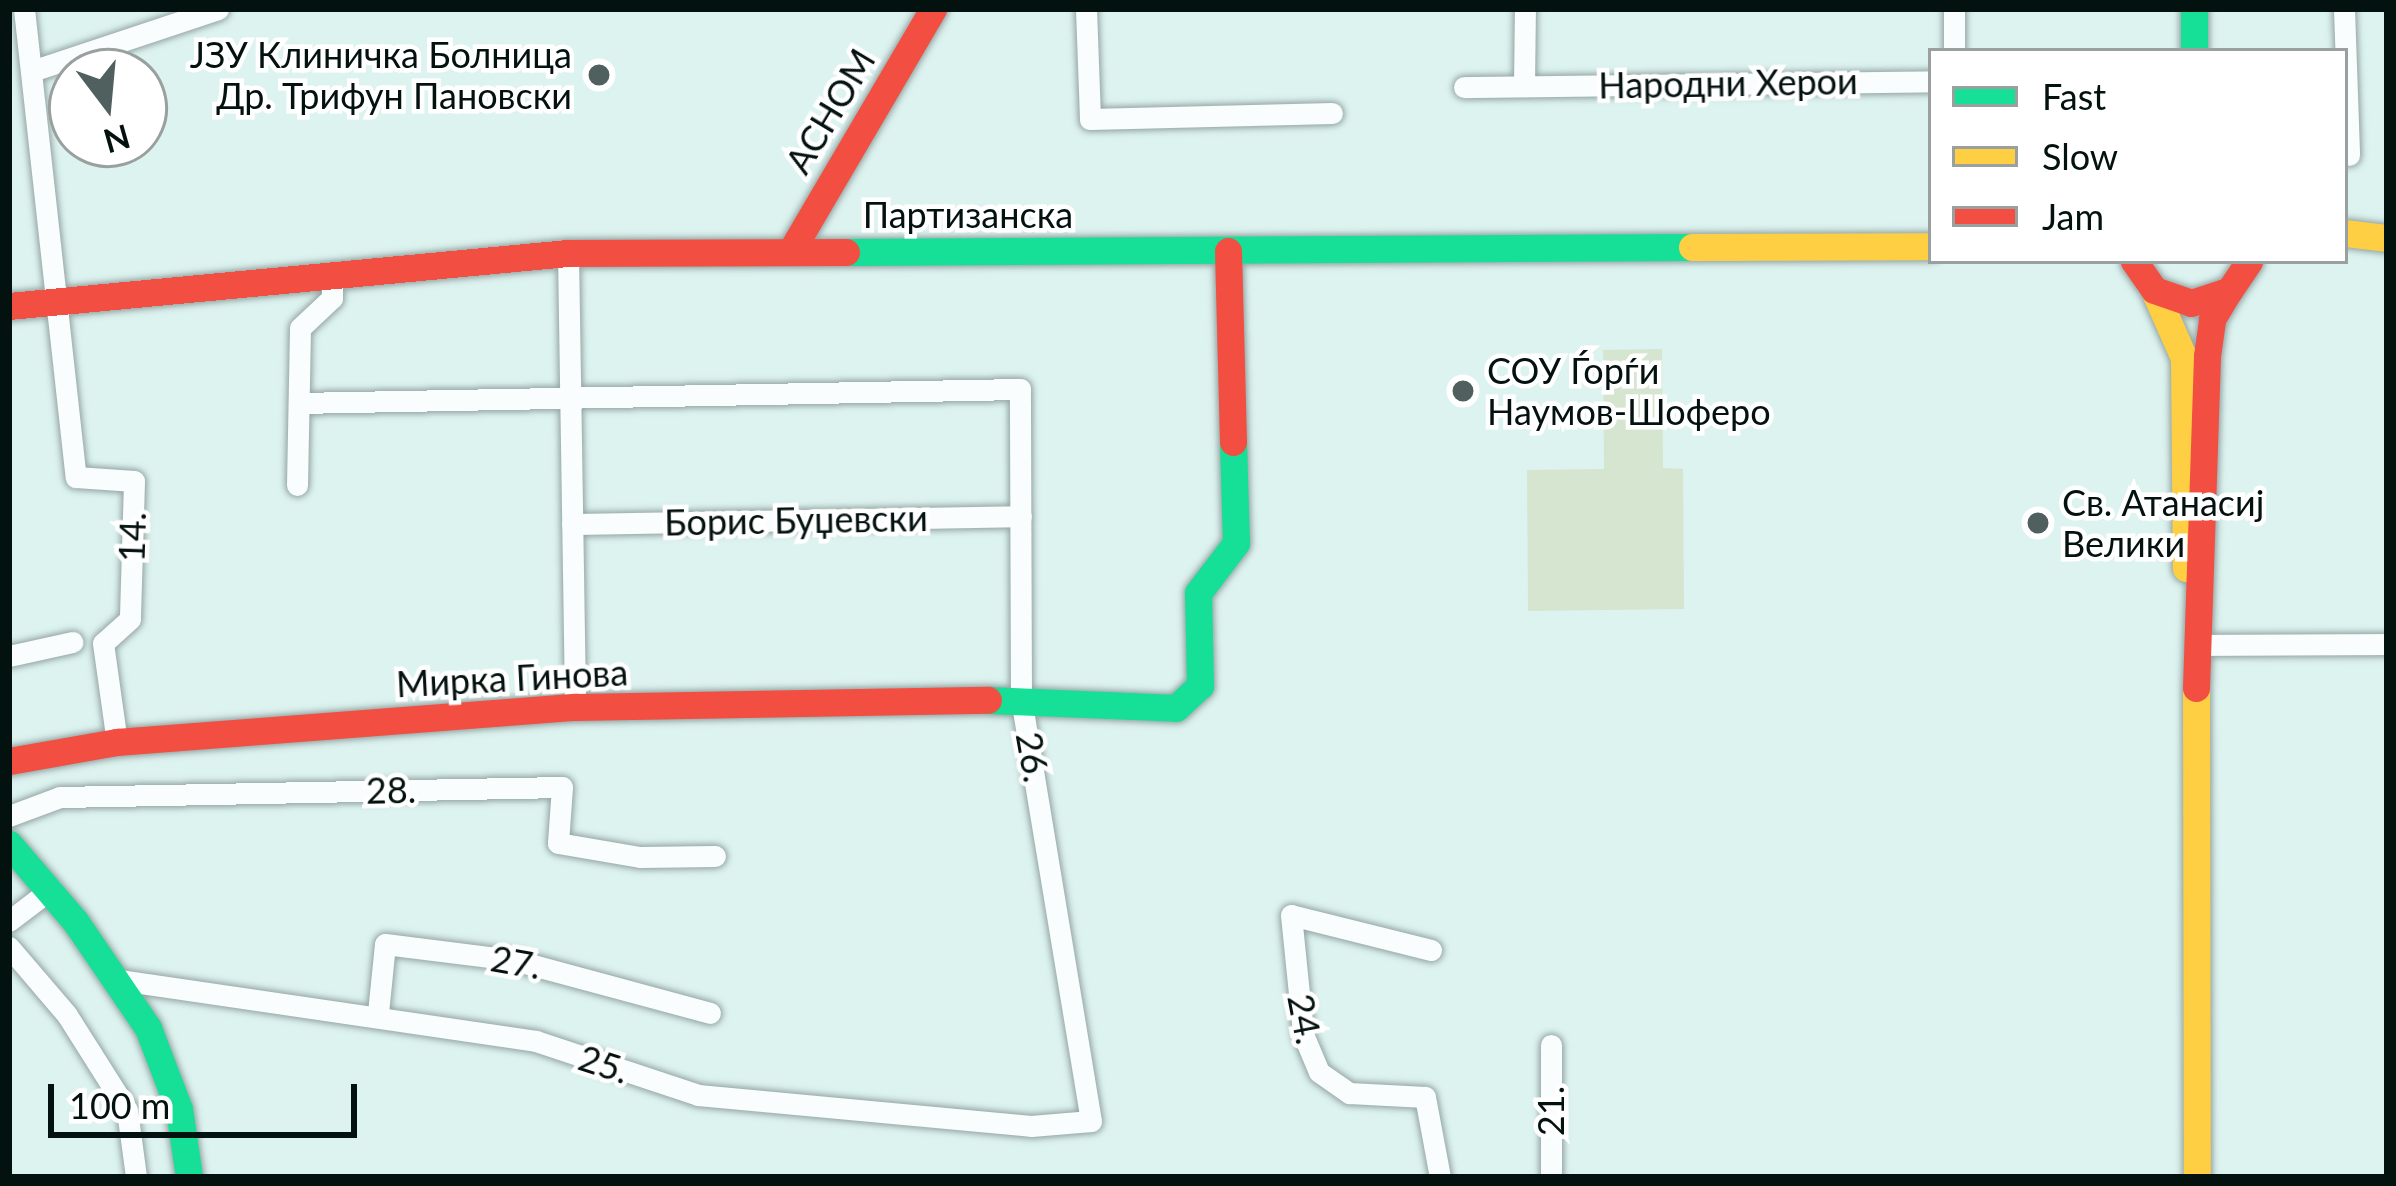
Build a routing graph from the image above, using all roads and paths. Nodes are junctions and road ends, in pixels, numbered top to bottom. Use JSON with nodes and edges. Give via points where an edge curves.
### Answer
{"nodes":[{"id":1,"x":24,"y":9,"type":"edge"},
{"id":2,"x":218,"y":9,"type":"edge"},
{"id":3,"x":933,"y":9,"type":"edge"},
{"id":4,"x":1086,"y":9,"type":"edge"},
{"id":5,"x":1525,"y":9,"type":"edge"},
{"id":6,"x":1954,"y":9,"type":"edge"},
{"id":7,"x":2179,"y":9,"type":"edge"},
{"id":8,"x":2194,"y":9,"type":"edge"},
{"id":9,"x":2344,"y":9,"type":"edge"},
{"id":10,"x":1954,"y":48,"type":"edge"},
{"id":11,"x":2179,"y":48,"type":"edge"},
{"id":12,"x":2194,"y":48,"type":"edge"},
{"id":13,"x":2345,"y":48,"type":"edge"},
{"id":14,"x":32,"y":71,"type":"junction"},
{"id":15,"x":1928,"y":80,"type":"edge"},
{"id":16,"x":1524,"y":86,"type":"junction"},
{"id":17,"x":1464,"y":87,"type":"dead end"},
{"id":18,"x":1332,"y":113,"type":"dead end"},
{"id":19,"x":2348,"y":126,"type":"edge"},
{"id":20,"x":2349,"y":155,"type":"dead end"},
{"id":21,"x":2348,"y":234,"type":"edge"},
{"id":22,"x":2387,"y":242,"type":"edge"},
{"id":23,"x":2348,"y":244,"type":"edge"},
{"id":24,"x":1928,"y":246,"type":"edge"},
{"id":25,"x":791,"y":251,"type":"junction"},
{"id":26,"x":1228,"y":251,"type":"junction"},
{"id":27,"x":568,"y":253,"type":"junction"},
{"id":28,"x":2246,"y":272,"type":"edge"},
{"id":29,"x":2143,"y":275,"type":"edge"},
{"id":30,"x":332,"y":276,"type":"junction"},
{"id":31,"x":56,"y":304,"type":"junction"},
{"id":32,"x":9,"y":307,"type":"edge"},
{"id":33,"x":568,"y":398,"type":"junction"},
{"id":34,"x":298,"y":403,"type":"junction"},
{"id":35,"x":297,"y":485,"type":"dead end"},
{"id":36,"x":1021,"y":516,"type":"junction"},
{"id":37,"x":572,"y":524,"type":"junction"},
{"id":38,"x":2196,"y":602,"type":"junction"},
{"id":39,"x":72,"y":642,"type":"dead end"},
{"id":40,"x":2387,"y":644,"type":"edge"},
{"id":41,"x":2196,"y":645,"type":"junction"},
{"id":42,"x":9,"y":656,"type":"edge"},
{"id":43,"x":1021,"y":698,"type":"junction"},
{"id":44,"x":575,"y":707,"type":"junction"},
{"id":45,"x":117,"y":742,"type":"junction"},
{"id":46,"x":9,"y":761,"type":"edge"},
{"id":47,"x":9,"y":816,"type":"edge"},
{"id":48,"x":9,"y":844,"type":"edge"},
{"id":49,"x":715,"y":856,"type":"dead end"},
{"id":50,"x":51,"y":889,"type":"junction"},
{"id":51,"x":12,"y":910,"type":"edge"},
{"id":52,"x":9,"y":946,"type":"edge"},
{"id":53,"x":1431,"y":950,"type":"dead end"},
{"id":54,"x":119,"y":980,"type":"junction"},
{"id":55,"x":378,"y":1013,"type":"junction"},
{"id":56,"x":710,"y":1013,"type":"dead end"},
{"id":57,"x":1551,"y":1045,"type":"dead end"},
{"id":58,"x":1091,"y":1121,"type":"joint"},
{"id":59,"x":136,"y":1177,"type":"edge"},
{"id":60,"x":189,"y":1177,"type":"edge"},
{"id":61,"x":1440,"y":1177,"type":"edge"},
{"id":62,"x":1551,"y":1177,"type":"edge"},
{"id":63,"x":2197,"y":1177,"type":"edge"}],
"edges":[{"from":1,"to":14,"type":"street"},
{"from":2,"to":14,"type":"street"},
{"from":3,"to":25,"type":"street","name":"АСНОМ"},
{"from":4,"to":18,"type":"street","via":[[1090,118]]},
{"from":5,"to":16,"type":"street"},
{"from":6,"to":10,"type":"street"},
{"from":7,"to":11,"type":"street"},
{"from":8,"to":12,"type":"street"},
{"from":9,"to":13,"type":"street"},
{"from":14,"to":31,"type":"street"},
{"from":15,"to":16,"type":"street","name":"Народни Херои"},
{"from":16,"to":17,"type":"street","name":"Народни Херои"},
{"from":19,"to":20,"type":"street"},
{"from":21,"to":22,"type":"street"},
{"from":22,"to":23,"type":"street"},
{"from":24,"to":26,"type":"street","name":"Партизанска"},
{"from":25,"to":26,"type":"street","name":"Партизанска"},
{"from":25,"to":27,"type":"street","name":"Партизанска"},
{"from":26,"to":43,"type":"street","name":"Мирка Гинова","via":[[1236,543],[1198,593],[1200,686],[1176,708]]},
{"from":27,"to":30,"type":"street","name":"Партизанска"},
{"from":27,"to":33,"type":"street"},
{"from":28,"to":29,"type":"street","via":[[2191,303]]},
{"from":28,"to":38,"type":"street","via":[[2212,320]]},
{"from":29,"to":38,"type":"street","via":[[2184,358],[2183,556]]},
{"from":30,"to":31,"type":"street","name":"Партизанска"},
{"from":30,"to":34,"type":"street","via":[[332,298],[300,328]]},
{"from":31,"to":32,"type":"street","name":"Партизанска"},
{"from":31,"to":45,"type":"street","name":"14.","via":[[76,477],[134,481],[130,619],[103,644]]},
{"from":33,"to":34,"type":"street"},
{"from":33,"to":36,"type":"street","name":"26.","via":[[1020,389]]},
{"from":33,"to":37,"type":"street"},
{"from":34,"to":35,"type":"street"},
{"from":36,"to":37,"type":"street","name":"Борис Буџевски"},
{"from":36,"to":43,"type":"street","name":"26."},
{"from":37,"to":44,"type":"street"},
{"from":38,"to":41,"type":"street"},
{"from":39,"to":42,"type":"street"},
{"from":40,"to":41,"type":"street"},
{"from":41,"to":63,"type":"street"},
{"from":43,"to":44,"type":"street","name":"Мирка Гинова"},
{"from":43,"to":58,"type":"street","name":"26."},
{"from":44,"to":45,"type":"street","name":"Мирка Гинова"},
{"from":45,"to":46,"type":"street","name":"Мирка Гинова"},
{"from":47,"to":49,"type":"street","name":"28.","via":[[60,797],[562,787],[558,842],[640,857]]},
{"from":48,"to":50,"type":"street"},
{"from":50,"to":51,"type":"street"},
{"from":50,"to":54,"type":"street"},
{"from":52,"to":59,"type":"street","via":[[67,1015],[127,1110]]},
{"from":53,"to":61,"type":"street","name":"24.","via":[[1291,915],[1303,1034],[1319,1072],[1349,1093],[1425,1097]]},
{"from":54,"to":55,"type":"street","name":"25."},
{"from":54,"to":60,"type":"street","via":[[167,1070]]},
{"from":55,"to":56,"type":"street","name":"27.","via":[[386,944],[514,960]]},
{"from":55,"to":58,"type":"street","name":"25.","via":[[536,1041],[698,1095],[1031,1126]]},
{"from":57,"to":62,"type":"street","name":"21."}]}
